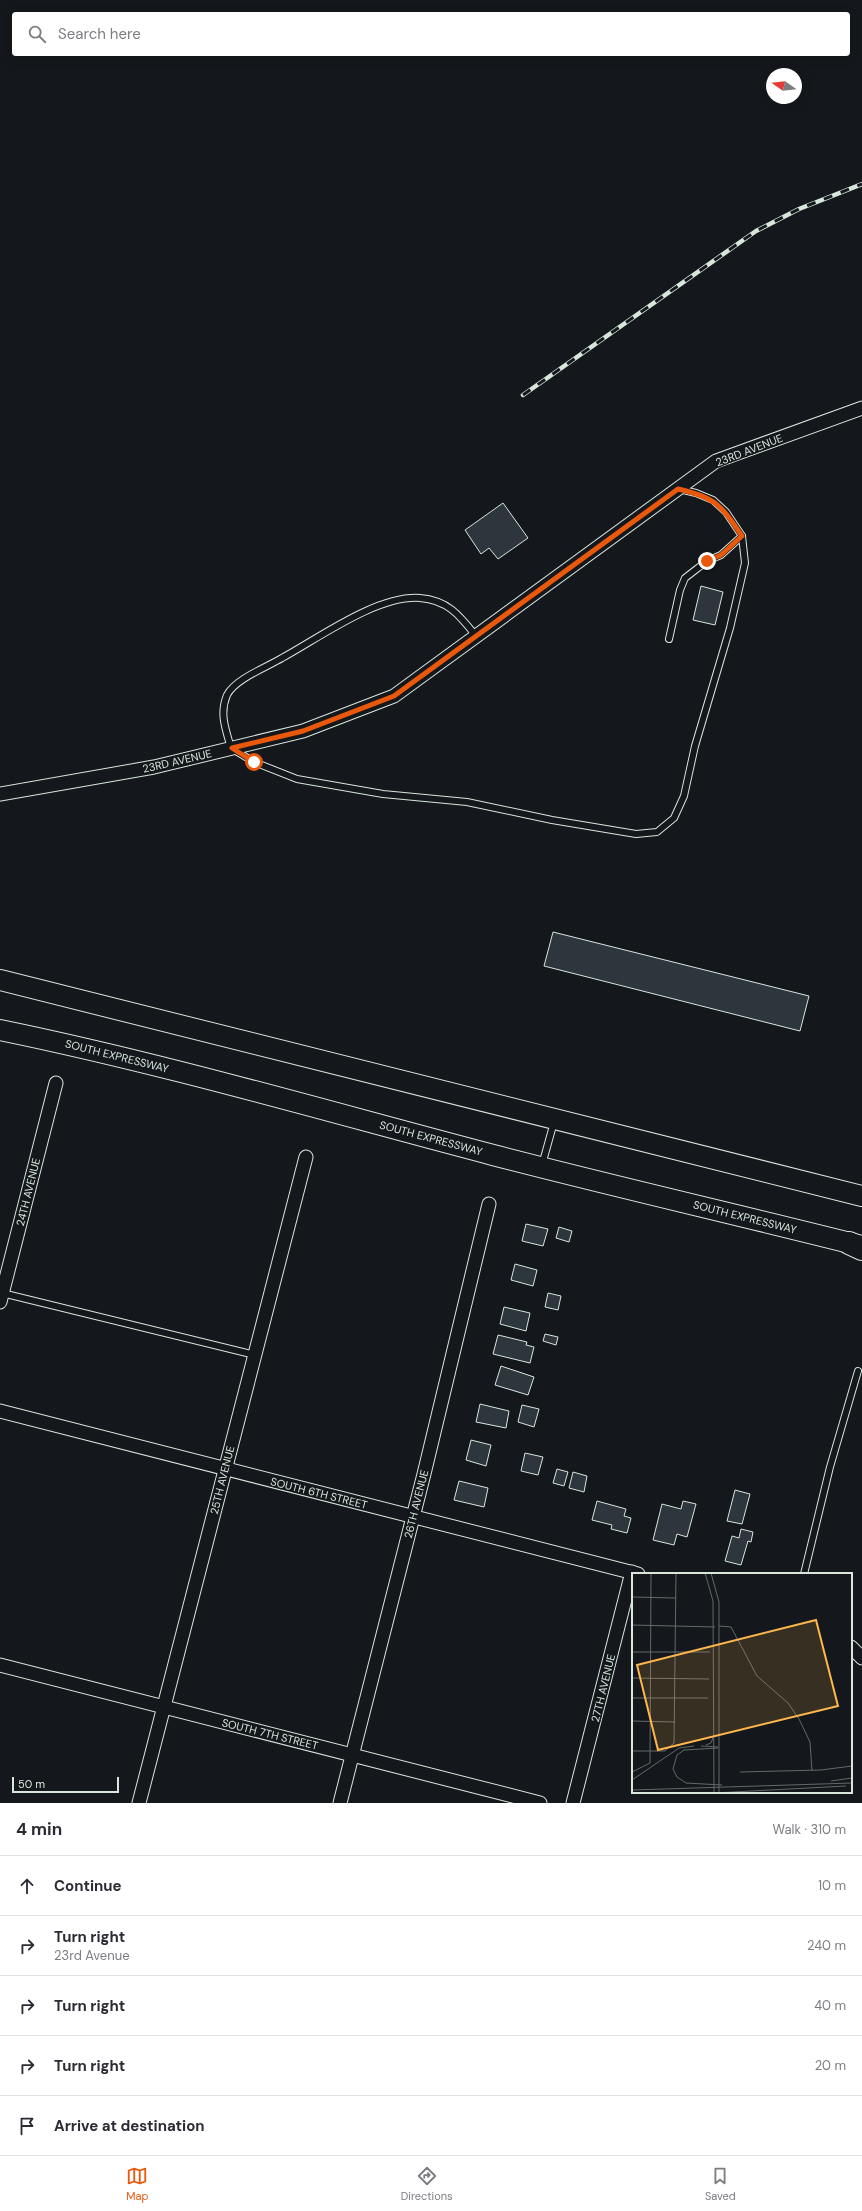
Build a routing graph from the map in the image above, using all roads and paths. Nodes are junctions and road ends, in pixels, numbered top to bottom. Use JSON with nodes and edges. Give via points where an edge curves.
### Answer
{"nodes":[{"id":1,"x":862,"y":408,"type":"edge"},
{"id":2,"x":678,"y":489,"type":"junction"},
{"id":3,"x":742,"y":536,"type":"junction"},
{"id":4,"x":476,"y":636,"type":"junction"},
{"id":5,"x":669,"y":639,"type":"dead end"},
{"id":6,"x":232,"y":748,"type":"junction"},
{"id":7,"x":0,"y":794,"type":"edge"},
{"id":8,"x":0,"y":980,"type":"edge"},
{"id":9,"x":0,"y":1030,"type":"edge"},
{"id":10,"x":56,"y":1083,"type":"dead end"},
{"id":11,"x":555,"y":1119,"type":"junction"},
{"id":12,"x":306,"y":1157,"type":"dead end"},
{"id":13,"x":542,"y":1167,"type":"junction"},
{"id":14,"x":862,"y":1196,"type":"edge"},
{"id":15,"x":489,"y":1204,"type":"dead end"},
{"id":16,"x":858,"y":1246,"type":"edge"},
{"id":17,"x":1,"y":1298,"type":"edge"},
{"id":18,"x":255,"y":1355,"type":"junction"},
{"id":19,"x":858,"y":1371,"type":"dead end"},
{"id":20,"x":0,"y":1411,"type":"edge"},
{"id":21,"x":225,"y":1469,"type":"junction"},
{"id":22,"x":413,"y":1517,"type":"junction"},
{"id":23,"x":635,"y":1573,"type":"edge"},
{"id":24,"x":804,"y":1573,"type":"edge"},
{"id":25,"x":632,"y":1584,"type":"edge"},
{"id":26,"x":852,"y":1648,"type":"edge"},
{"id":27,"x":862,"y":1658,"type":"edge"},
{"id":28,"x":0,"y":1665,"type":"edge"},
{"id":29,"x":164,"y":1707,"type":"junction"},
{"id":30,"x":352,"y":1755,"type":"junction"},
{"id":31,"x":139,"y":1803,"type":"edge"},
{"id":32,"x":340,"y":1803,"type":"edge"},
{"id":33,"x":540,"y":1803,"type":"edge"},
{"id":34,"x":573,"y":1803,"type":"edge"}],
"edges":[{"from":1,"to":2,"type":"street","name":"23RD AVENUE","via":[[716,461]]},
{"from":2,"to":3,"type":"lane","via":[[713,500],[726,512]]},
{"from":2,"to":4,"type":"street","name":"23RD AVENUE"},
{"from":3,"to":5,"type":"lane","via":[[721,555],[707,561],[685,578]]},
{"from":3,"to":6,"type":"lane","via":[[745,563],[738,596],[695,746],[684,796],[674,818],[657,832],[636,834],[468,802],[383,794],[297,779],[254,762]]},
{"from":4,"to":6,"type":"street","name":"23RD AVENUE","via":[[394,696],[303,731]]},
{"from":4,"to":6,"type":"lane","via":[[454,610],[422,598],[409,598],[382,605],[343,622],[248,677],[228,693],[223,718]]},
{"from":6,"to":7,"type":"street","name":"23RD AVENUE","via":[[154,767]]},
{"from":8,"to":11,"type":"main road"},
{"from":9,"to":13,"type":"main road","name":"SOUTH EXPRESSWAY","via":[[66,1043],[287,1098]]},
{"from":10,"to":17,"type":"street","name":"24TH AVENUE"},
{"from":11,"to":13,"type":"lane"},
{"from":11,"to":14,"type":"main road"},
{"from":12,"to":18,"type":"street","name":"25TH AVENUE"},
{"from":13,"to":16,"type":"main road","name":"SOUTH EXPRESSWAY"},
{"from":15,"to":22,"type":"street","name":"26TH AVENUE"},
{"from":17,"to":18,"type":"lane"},
{"from":18,"to":21,"type":"street","name":"25TH AVENUE"},
{"from":19,"to":24,"type":"lane","via":[[828,1474]]},
{"from":20,"to":21,"type":"street","name":"SOUTH 6TH STREET"},
{"from":21,"to":22,"type":"street","name":"SOUTH 6TH STREET"},
{"from":21,"to":29,"type":"street","name":"25TH AVENUE"},
{"from":22,"to":23,"type":"street","name":"SOUTH 6TH STREET"},
{"from":22,"to":30,"type":"street","name":"26TH AVENUE"},
{"from":25,"to":34,"type":"street","name":"27TH AVENUE"},
{"from":26,"to":27,"type":"street"},
{"from":28,"to":29,"type":"street","name":"SOUTH 7TH STREET"},
{"from":29,"to":30,"type":"street","name":"SOUTH 7TH STREET"},
{"from":29,"to":31,"type":"street","name":"25TH AVENUE"},
{"from":30,"to":32,"type":"street","name":"26TH AVENUE"},
{"from":30,"to":33,"type":"street","name":"SOUTH 7TH STREET"}]}
